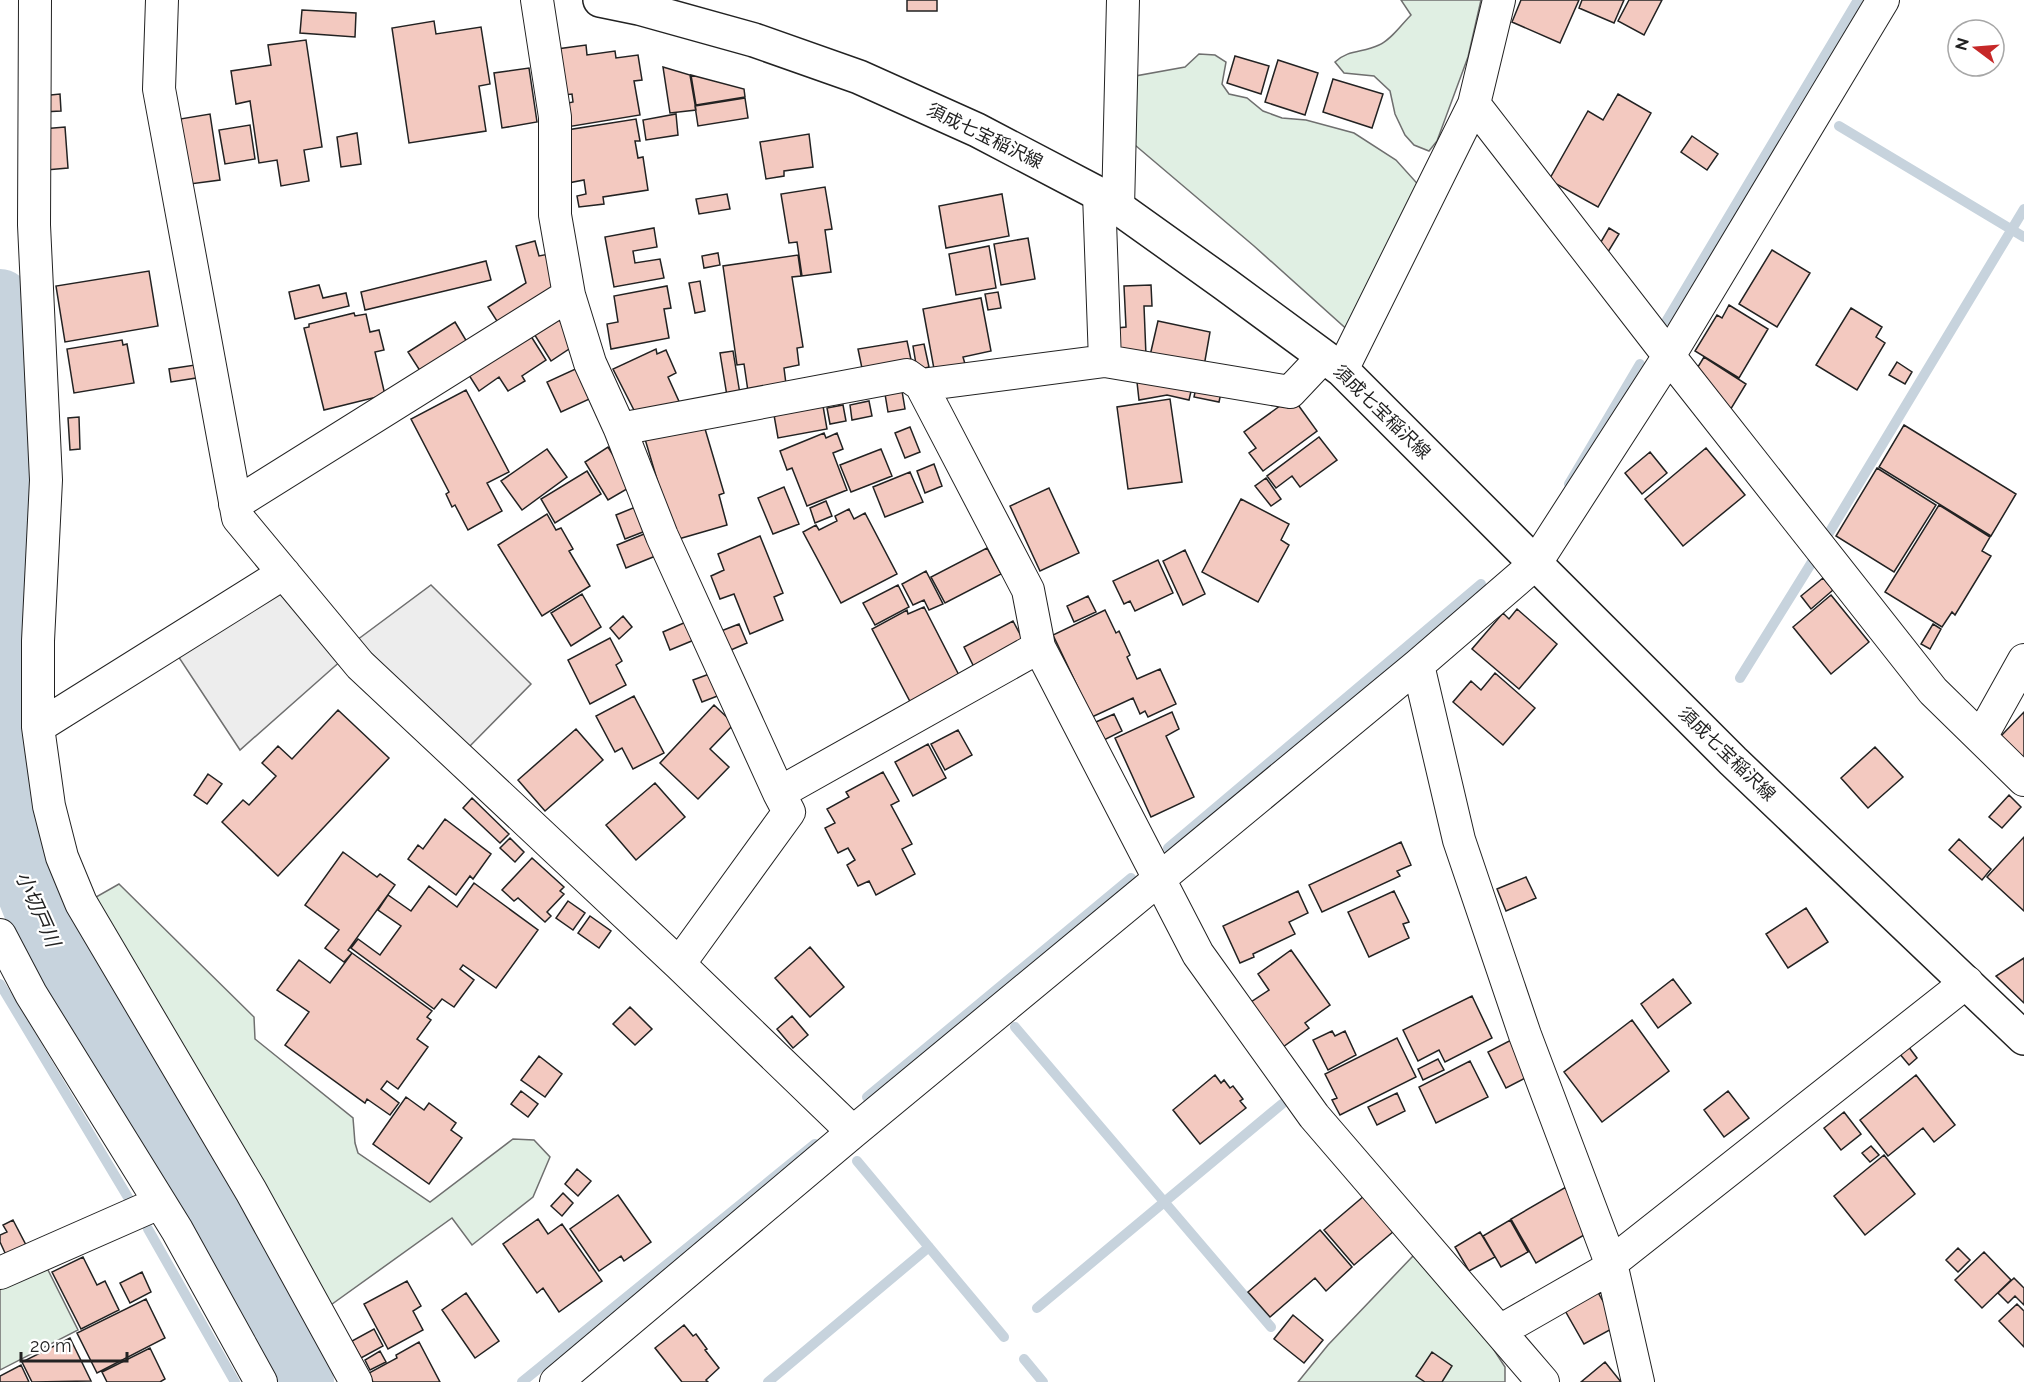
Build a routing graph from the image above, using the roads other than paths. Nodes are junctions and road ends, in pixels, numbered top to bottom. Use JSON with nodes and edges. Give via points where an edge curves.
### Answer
{"nodes":[{"id":1,"x":35,"y":0,"type":"edge"},
{"id":2,"x":162,"y":0,"type":"edge"},
{"id":3,"x":537,"y":0,"type":"edge"},
{"id":4,"x":600,"y":0,"type":"edge"},
{"id":5,"x":1123,"y":0,"type":"edge"},
{"id":6,"x":1499,"y":0,"type":"edge"},
{"id":7,"x":1883,"y":0,"type":"edge"},
{"id":8,"x":1474,"y":104,"type":"junction"},
{"id":9,"x":1108,"y":201,"type":"junction"},
{"id":10,"x":569,"y":294,"type":"junction"},
{"id":11,"x":1669,"y":356,"type":"junction"},
{"id":12,"x":1105,"y":361,"type":"junction"},
{"id":13,"x":1332,"y":363,"type":"junction"},
{"id":14,"x":921,"y":385,"type":"junction"},
{"id":15,"x":620,"y":429,"type":"junction"},
{"id":16,"x":235,"y":504,"type":"junction"},
{"id":17,"x":1535,"y":564,"type":"junction"},
{"id":18,"x":284,"y":573,"type":"junction"},
{"id":19,"x":1039,"y":647,"type":"junction"},
{"id":20,"x":2024,"y":660,"type":"edge"},
{"id":21,"x":1418,"y":665,"type":"junction"},
{"id":22,"x":38,"y":727,"type":"junction"},
{"id":23,"x":1981,"y":737,"type":"junction"},
{"id":24,"x":2024,"y":780,"type":"edge"},
{"id":25,"x":779,"y":793,"type":"junction"},
{"id":26,"x":1160,"y":879,"type":"junction"},
{"id":27,"x":0,"y":935,"type":"edge"},
{"id":28,"x":679,"y":964,"type":"junction"},
{"id":29,"x":1967,"y":982,"type":"junction"},
{"id":30,"x":2024,"y":1038,"type":"edge"},
{"id":31,"x":853,"y":1132,"type":"junction"},
{"id":32,"x":159,"y":1203,"type":"junction"},
{"id":33,"x":1610,"y":1265,"type":"junction"},
{"id":34,"x":0,"y":1273,"type":"edge"},
{"id":35,"x":1500,"y":1331,"type":"junction"},
{"id":36,"x":261,"y":1382,"type":"edge"},
{"id":37,"x":356,"y":1382,"type":"edge"},
{"id":38,"x":556,"y":1382,"type":"edge"},
{"id":39,"x":1543,"y":1382,"type":"edge"},
{"id":40,"x":1638,"y":1382,"type":"edge"}],
"edges":[{"from":1,"to":22,"type":"street","via":[[34,225],[46,480]]},
{"from":2,"to":16,"type":"street","via":[[159,89]]},
{"from":3,"to":10,"type":"street","via":[[555,117],[555,215]]},
{"from":4,"to":9,"type":"main road","name":"須成七宝稲沢線","via":[[754,40],[859,77],[977,130]]},
{"from":5,"to":9,"type":"street"},
{"from":6,"to":8,"type":"street"},
{"from":7,"to":11,"type":"street"},
{"from":8,"to":11,"type":"street"},
{"from":8,"to":13,"type":"street"},
{"from":9,"to":12,"type":"street"},
{"from":9,"to":13,"type":"main road","name":"須成七宝稲沢線"},
{"from":10,"to":15,"type":"street","via":[[590,363]]},
{"from":10,"to":16,"type":"street"},
{"from":11,"to":17,"type":"street"},
{"from":11,"to":23,"type":"street","via":[[1933,691]]},
{"from":12,"to":13,"type":"street","via":[[1290,392]]},
{"from":12,"to":14,"type":"street"},
{"from":13,"to":17,"type":"main road","name":"須成七宝稲沢線"},
{"from":14,"to":15,"type":"street","via":[[908,375]]},
{"from":14,"to":19,"type":"street","via":[[1028,590]]},
{"from":15,"to":25,"type":"street","via":[[662,536]]},
{"from":16,"to":18,"type":"street","via":[[238,518]]},
{"from":17,"to":21,"type":"street"},
{"from":17,"to":29,"type":"main road","name":"須成七宝稲沢線","via":[[1733,761]]},
{"from":18,"to":22,"type":"street"},
{"from":18,"to":28,"type":"street","via":[[360,665]]},
{"from":19,"to":25,"type":"street"},
{"from":19,"to":26,"type":"street"},
{"from":20,"to":23,"type":"street"},
{"from":21,"to":26,"type":"street"},
{"from":21,"to":33,"type":"street","via":[[1459,840],[1525,1035]]},
{"from":22,"to":37,"type":"street","via":[[59,847],[81,903],[251,1191]]},
{"from":23,"to":24,"type":"street"},
{"from":25,"to":28,"type":"street","via":[[789,812]]},
{"from":26,"to":31,"type":"street"},
{"from":26,"to":35,"type":"street","via":[[1198,954],[1314,1116]]},
{"from":27,"to":32,"type":"street"},
{"from":28,"to":31,"type":"street"},
{"from":29,"to":30,"type":"main road","name":"須成七宝稲沢線"},
{"from":29,"to":33,"type":"street"},
{"from":31,"to":38,"type":"street"},
{"from":32,"to":34,"type":"street"},
{"from":32,"to":36,"type":"street"},
{"from":33,"to":35,"type":"street"},
{"from":33,"to":40,"type":"street"},
{"from":35,"to":39,"type":"street"}]}
